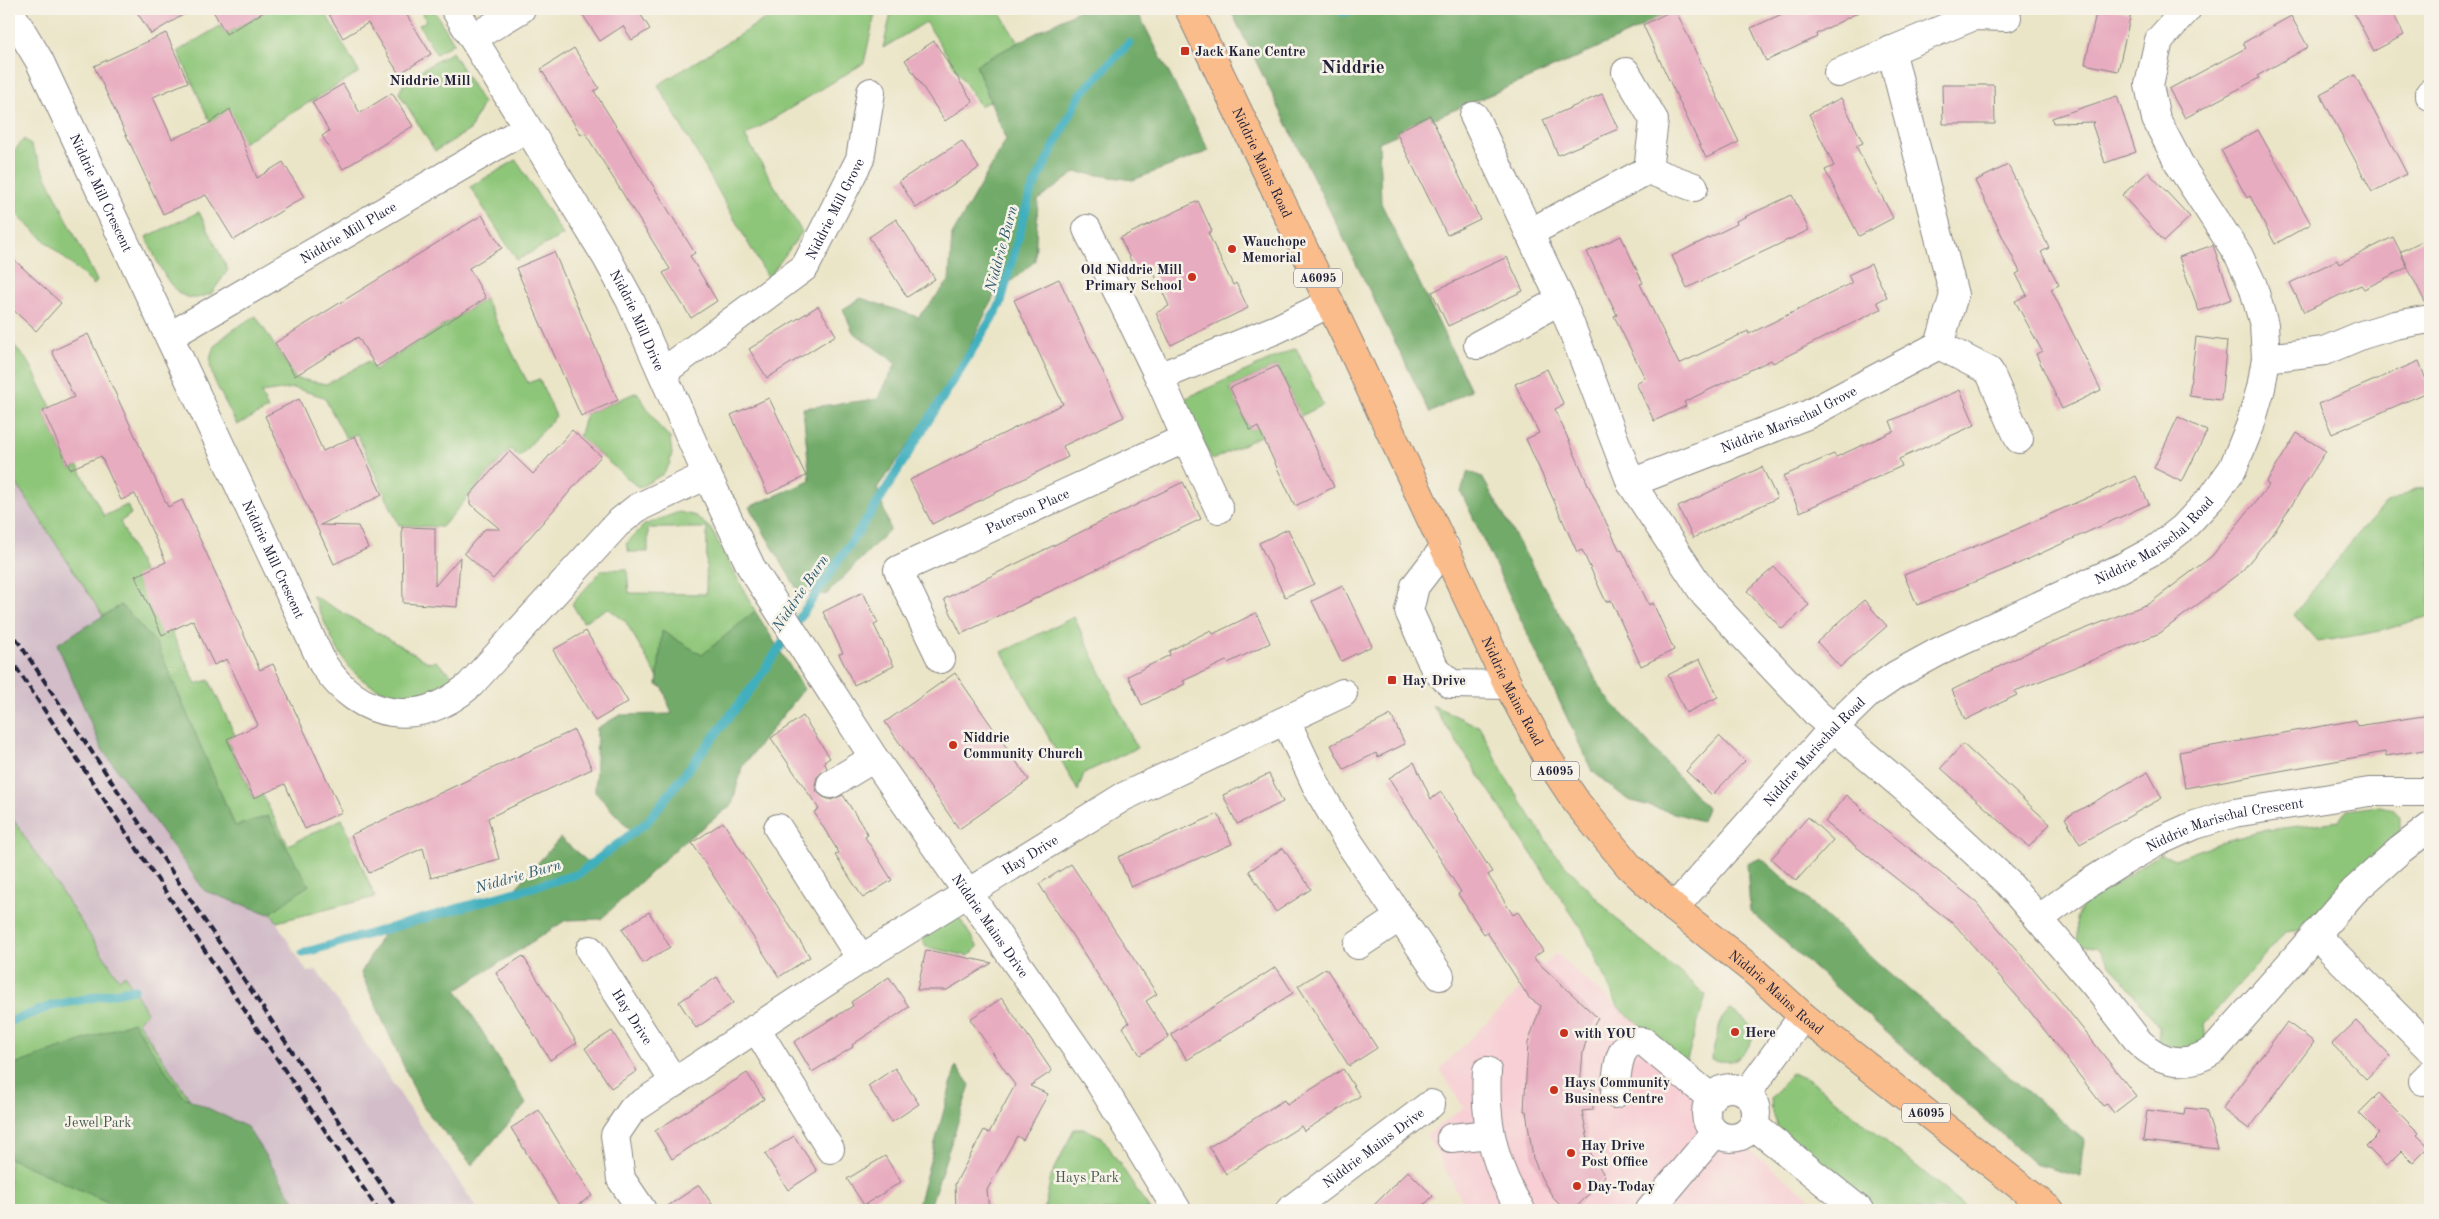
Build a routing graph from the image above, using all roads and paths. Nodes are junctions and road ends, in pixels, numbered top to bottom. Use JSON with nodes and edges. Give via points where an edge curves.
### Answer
{"nodes":[{"id":1,"x":455,"y":9,"type":"edge"},
{"id":2,"x":521,"y":9,"type":"edge"},
{"id":3,"x":1189,"y":9,"type":"edge"},
{"id":4,"x":2187,"y":9,"type":"edge"},
{"id":5,"x":9,"y":10,"type":"edge"},
{"id":6,"x":2007,"y":17,"type":"dead end"},
{"id":7,"x":473,"y":38,"type":"junction"},
{"id":8,"x":1891,"y":50,"type":"junction"},
{"id":9,"x":1626,"y":72,"type":"dead end"},
{"id":10,"x":1838,"y":73,"type":"dead end"},
{"id":11,"x":871,"y":92,"type":"dead end"},
{"id":12,"x":1474,"y":116,"type":"dead end"},
{"id":13,"x":527,"y":128,"type":"junction"},
{"id":14,"x":1648,"y":170,"type":"junction"},
{"id":15,"x":1694,"y":187,"type":"dead end"},
{"id":16,"x":1087,"y":229,"type":"dead end"},
{"id":17,"x":1529,"y":233,"type":"junction"},
{"id":18,"x":1561,"y":300,"type":"junction"},
{"id":19,"x":1330,"y":303,"type":"junction"},
{"id":20,"x":2430,"y":319,"type":"edge"},
{"id":21,"x":170,"y":336,"type":"junction"},
{"id":22,"x":1478,"y":345,"type":"dead end"},
{"id":23,"x":1939,"y":345,"type":"junction"},
{"id":24,"x":2266,"y":358,"type":"junction"},
{"id":25,"x":663,"y":372,"type":"junction"},
{"id":26,"x":1159,"y":377,"type":"junction"},
{"id":27,"x":1186,"y":438,"type":"junction"},
{"id":28,"x":2019,"y":439,"type":"dead end"},
{"id":29,"x":707,"y":475,"type":"junction"},
{"id":30,"x":1631,"y":483,"type":"junction"},
{"id":31,"x":1220,"y":509,"type":"dead end"},
{"id":32,"x":1445,"y":547,"type":"junction"},
{"id":33,"x":798,"y":643,"type":"joint"},
{"id":34,"x":941,"y":659,"type":"dead end"},
{"id":35,"x":1508,"y":685,"type":"junction"},
{"id":36,"x":1343,"y":693,"type":"dead end"},
{"id":37,"x":1286,"y":721,"type":"junction"},
{"id":38,"x":1833,"y":728,"type":"junction"},
{"id":39,"x":874,"y":758,"type":"junction"},
{"id":40,"x":831,"y":784,"type":"dead end"},
{"id":41,"x":2430,"y":792,"type":"edge"},
{"id":42,"x":2430,"y":827,"type":"edge"},
{"id":43,"x":778,"y":828,"type":"dead end"},
{"id":44,"x":966,"y":893,"type":"junction"},
{"id":45,"x":1674,"y":908,"type":"junction"},
{"id":46,"x":1400,"y":917,"type":"junction"},
{"id":47,"x":2040,"y":918,"type":"junction"},
{"id":48,"x":2316,"y":934,"type":"junction"},
{"id":49,"x":1358,"y":945,"type":"dead end"},
{"id":50,"x":590,"y":950,"type":"dead end"},
{"id":51,"x":861,"y":959,"type":"junction"},
{"id":52,"x":1440,"y":976,"type":"dead end"},
{"id":53,"x":1803,"y":1016,"type":"junction"},
{"id":54,"x":756,"y":1028,"type":"junction"},
{"id":55,"x":2430,"y":1049,"type":"edge"},
{"id":56,"x":1487,"y":1071,"type":"dead end"},
{"id":57,"x":675,"y":1083,"type":"junction"},
{"id":58,"x":1747,"y":1093,"type":"junction"},
{"id":59,"x":1615,"y":1094,"type":"dead end"},
{"id":60,"x":1710,"y":1097,"type":"junction"},
{"id":61,"x":1431,"y":1104,"type":"dead end"},
{"id":62,"x":1752,"y":1125,"type":"junction"},
{"id":63,"x":1715,"y":1132,"type":"junction"},
{"id":64,"x":1490,"y":1134,"type":"junction"},
{"id":65,"x":1451,"y":1138,"type":"dead end"},
{"id":66,"x":830,"y":1149,"type":"dead end"},
{"id":67,"x":642,"y":1210,"type":"edge"},
{"id":68,"x":1177,"y":1210,"type":"edge"},
{"id":69,"x":1290,"y":1210,"type":"edge"},
{"id":70,"x":1521,"y":1210,"type":"edge"},
{"id":71,"x":1650,"y":1210,"type":"edge"},
{"id":72,"x":1859,"y":1210,"type":"edge"},
{"id":73,"x":2050,"y":1210,"type":"edge"}],
"edges":[{"from":1,"to":7,"type":"street","name":"Niddrie Mill Drive"},
{"from":2,"to":7,"type":"street"},
{"from":3,"to":19,"type":"main road","name":"Niddrie Mains Road","number":"A6095"},
{"from":4,"to":24,"type":"street","name":"Niddrie Marischal Road","via":[[2159,40],[2149,85],[2156,119],[2181,167],[2243,263],[2264,325]]},
{"from":5,"to":21,"type":"street","name":"Niddrie Mill Crescent","via":[[39,60]]},
{"from":6,"to":8,"type":"street","via":[[1974,16]]},
{"from":7,"to":13,"type":"street","name":"Niddrie Mill Drive"},
{"from":8,"to":10,"type":"street"},
{"from":8,"to":23,"type":"street","via":[[1954,295]]},
{"from":9,"to":14,"type":"street","via":[[1654,120]]},
{"from":11,"to":25,"type":"street","name":"Niddrie Mill Grove","via":[[860,159],[805,267]]},
{"from":12,"to":17,"type":"street"},
{"from":13,"to":21,"type":"street","name":"Niddrie Mill Place"},
{"from":13,"to":25,"type":"street","name":"Niddrie Mill Drive","via":[[616,275]]},
{"from":14,"to":15,"type":"street"},
{"from":14,"to":17,"type":"street"},
{"from":16,"to":26,"type":"street"},
{"from":17,"to":18,"type":"street"},
{"from":18,"to":22,"type":"street"},
{"from":18,"to":30,"type":"street"},
{"from":19,"to":26,"type":"street","via":[[1277,329]]},
{"from":19,"to":32,"type":"main road","name":"Niddrie Mains Road","number":"A6095"},
{"from":20,"to":24,"type":"street","via":[[2395,325],[2324,350]]},
{"from":21,"to":29,"type":"street","name":"Niddrie Mill Crescent","via":[[323,664],[344,691],[374,708],[390,712],[425,711],[456,697],[617,524],[637,508]]},
{"from":23,"to":28,"type":"street","via":[[1989,371]]},
{"from":23,"to":30,"type":"street","name":"Niddrie Marischal Grove","via":[[1807,415]]},
{"from":24,"to":38,"type":"street","name":"Niddrie Marischal Road","via":[[2250,426],[2233,468],[2213,496],[2183,528],[2121,568],[1896,674],[1868,694]]},
{"from":25,"to":29,"type":"street","name":"Niddrie Mill Drive"},
{"from":26,"to":27,"type":"street"},
{"from":27,"to":31,"type":"street"},
{"from":27,"to":34,"type":"street","name":"Paterson Place","via":[[898,570]]},
{"from":29,"to":33,"type":"street","name":"Niddrie Mill Drive","via":[[751,567]]},
{"from":30,"to":38,"type":"street","via":[[1705,594]]},
{"from":32,"to":35,"type":"main road","name":"Niddrie Mains Road","number":"A6095"},
{"from":32,"to":35,"type":"street","via":[[1415,586],[1409,611],[1422,644],[1434,669],[1451,684]]},
{"from":33,"to":39,"type":"street","name":"Niddrie Mains Drive"},
{"from":35,"to":45,"type":"main road","name":"Niddrie Mains Road","number":"A6095","via":[[1577,804],[1629,866]]},
{"from":36,"to":37,"type":"street","name":"Hay Drive"},
{"from":37,"to":44,"type":"street","name":"Hay Drive","via":[[1123,797]]},
{"from":37,"to":46,"type":"street","via":[[1333,815]]},
{"from":38,"to":45,"type":"street","name":"Niddrie Marischal Road"},
{"from":38,"to":47,"type":"street","via":[[1975,850]]},
{"from":39,"to":40,"type":"street"},
{"from":39,"to":44,"type":"street","name":"Niddrie Mains Drive"},
{"from":41,"to":47,"type":"street","name":"Niddrie Marischal Crescent","via":[[2369,792],[2234,814],[2195,825],[2122,862]]},
{"from":42,"to":48,"type":"street","via":[[2354,891]]},
{"from":43,"to":51,"type":"street"},
{"from":44,"to":51,"type":"street","name":"Hay Drive"},
{"from":44,"to":68,"type":"street","name":"Niddrie Mains Drive","via":[[1003,941],[1098,1080]]},
{"from":45,"to":53,"type":"main road","name":"Niddrie Mains Road","number":"A6095","via":[[1755,972]]},
{"from":46,"to":49,"type":"street"},
{"from":46,"to":52,"type":"street"},
{"from":47,"to":48,"type":"street","via":[[2139,1042],[2162,1059],[2176,1063],[2202,1058],[2214,1050]]},
{"from":48,"to":55,"type":"street"},
{"from":50,"to":57,"type":"street","name":"Hay Drive"},
{"from":51,"to":54,"type":"street","name":"Hay Drive"},
{"from":53,"to":58,"type":"street"},
{"from":53,"to":73,"type":"main road","name":"Niddrie Mains Road","number":"A6095"},
{"from":54,"to":57,"type":"street","name":"Hay Drive"},
{"from":54,"to":66,"type":"street"},
{"from":56,"to":64,"type":"street","via":[[1486,1107]]},
{"from":57,"to":67,"type":"street","name":"Hay Drive","via":[[632,1110],[615,1135],[621,1179]]},
{"from":58,"to":60,"type":"street","via":[[1732,1087]]},
{"from":58,"to":62,"type":"street","via":[[1756,1111]]},
{"from":59,"to":60,"type":"street","via":[[1620,1058],[1630,1044],[1639,1041]]},
{"from":60,"to":63,"type":"street","via":[[1706,1120]]},
{"from":61,"to":69,"type":"street","name":"Niddrie Mains Drive"},
{"from":62,"to":63,"type":"street","via":[[1735,1138]]},
{"from":62,"to":72,"type":"street"},
{"from":63,"to":71,"type":"street"},
{"from":64,"to":65,"type":"street"},
{"from":64,"to":70,"type":"street","via":[[1503,1176]]}]}
